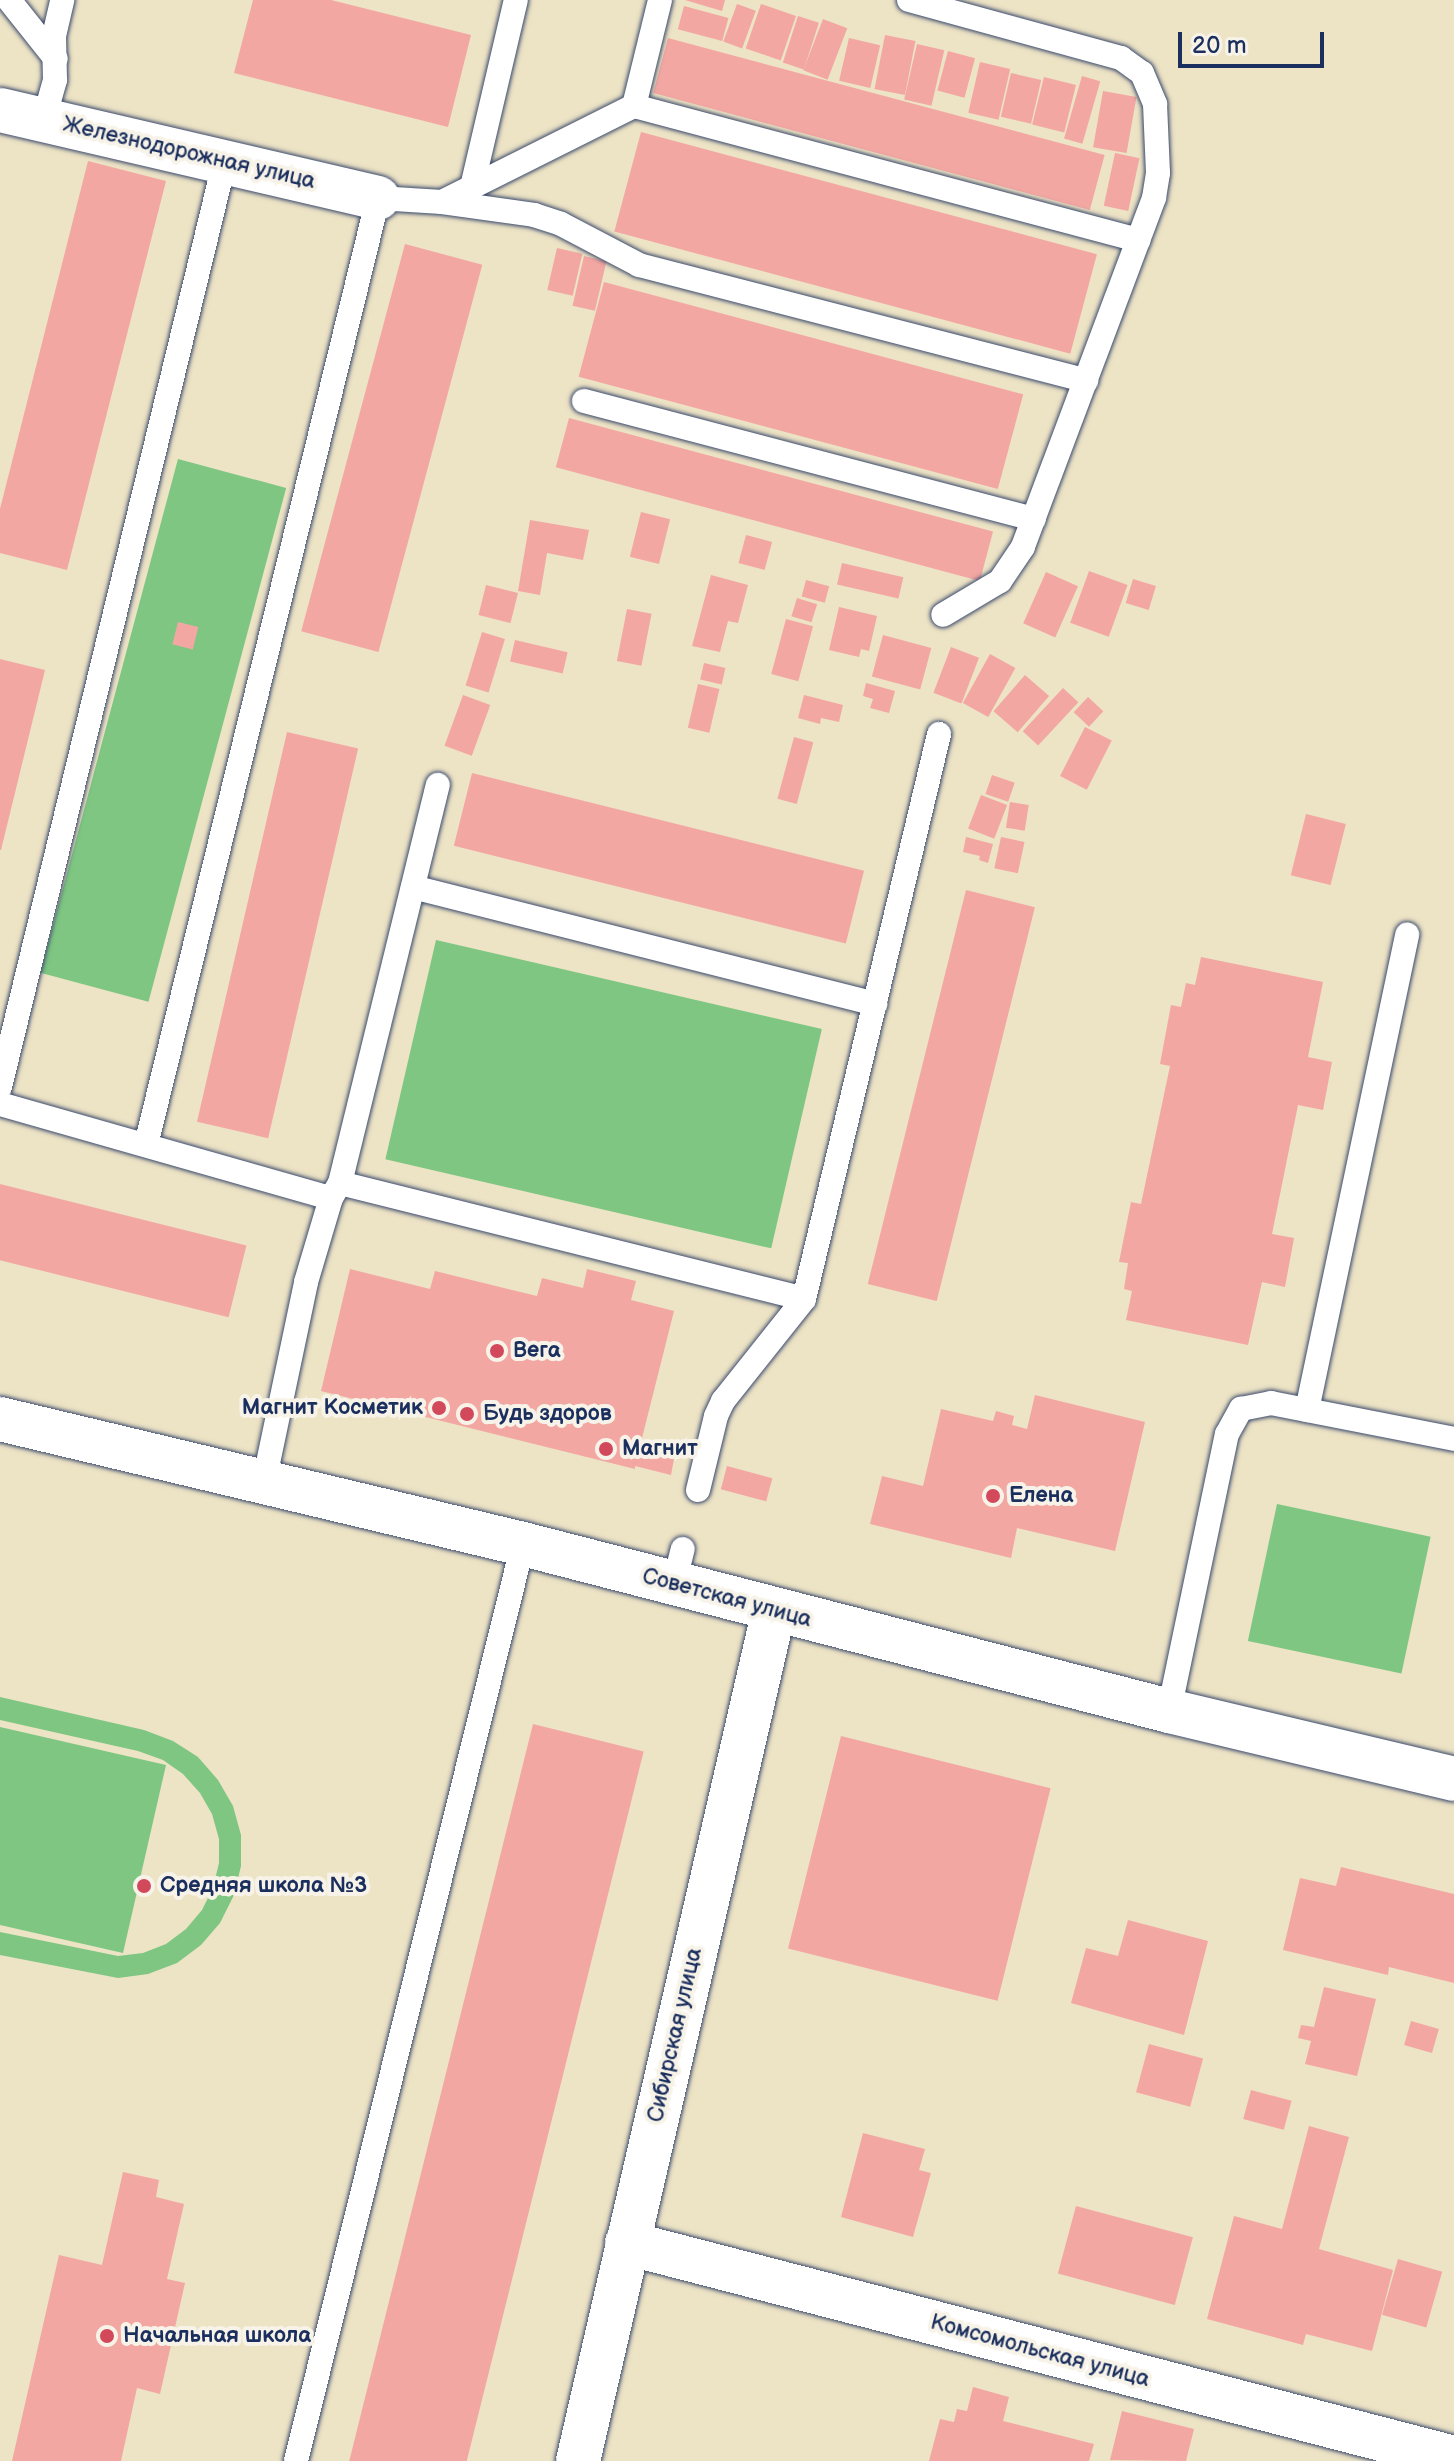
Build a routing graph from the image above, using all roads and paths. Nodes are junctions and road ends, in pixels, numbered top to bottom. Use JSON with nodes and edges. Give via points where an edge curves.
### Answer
{"nodes":[{"id":1,"x":9,"y":0,"type":"edge"},
{"id":2,"x":62,"y":0,"type":"edge"},
{"id":3,"x":516,"y":0,"type":"edge"},
{"id":4,"x":660,"y":0,"type":"edge"},
{"id":5,"x":909,"y":0,"type":"edge"},
{"id":6,"x":56,"y":59,"type":"junction"},
{"id":7,"x":634,"y":106,"type":"junction"},
{"id":8,"x":0,"y":110,"type":"edge"},
{"id":9,"x":44,"y":119,"type":"junction"},
{"id":10,"x":225,"y":160,"type":"junction"},
{"id":11,"x":472,"y":187,"type":"junction"},
{"id":12,"x":378,"y":198,"type":"junction"},
{"id":13,"x":442,"y":202,"type":"junction"},
{"id":14,"x":1138,"y":240,"type":"junction"},
{"id":15,"x":1086,"y":381,"type":"junction"},
{"id":16,"x":584,"y":401,"type":"dead end"},
{"id":17,"x":1034,"y":519,"type":"junction"},
{"id":18,"x":943,"y":615,"type":"dead end"},
{"id":19,"x":939,"y":734,"type":"dead end"},
{"id":20,"x":438,"y":785,"type":"dead end"},
{"id":21,"x":413,"y":887,"type":"junction"},
{"id":22,"x":1407,"y":934,"type":"dead end"},
{"id":23,"x":875,"y":1004,"type":"junction"},
{"id":24,"x":0,"y":1087,"type":"edge"},
{"id":25,"x":0,"y":1104,"type":"edge"},
{"id":26,"x":146,"y":1145,"type":"junction"},
{"id":27,"x":336,"y":1190,"type":"junction"},
{"id":28,"x":804,"y":1299,"type":"junction"},
{"id":29,"x":1307,"y":1410,"type":"junction"},
{"id":30,"x":0,"y":1419,"type":"edge"},
{"id":31,"x":1454,"y":1439,"type":"edge"},
{"id":32,"x":264,"y":1482,"type":"junction"},
{"id":33,"x":698,"y":1490,"type":"dead end"},
{"id":34,"x":523,"y":1544,"type":"junction"},
{"id":35,"x":774,"y":1610,"type":"junction"},
{"id":36,"x":1169,"y":1711,"type":"junction"},
{"id":37,"x":1454,"y":1779,"type":"edge"},
{"id":38,"x":627,"y":2243,"type":"junction"},
{"id":39,"x":1454,"y":2458,"type":"edge"},
{"id":40,"x":296,"y":2461,"type":"edge"},
{"id":41,"x":578,"y":2461,"type":"edge"}],
"edges":[{"from":1,"to":6,"type":"lane"},
{"from":2,"to":6,"type":"lane","via":[[54,36]]},
{"from":3,"to":11,"type":"lane"},
{"from":4,"to":7,"type":"lane"},
{"from":5,"to":14,"type":"lane","via":[[1121,58],[1142,73],[1155,104],[1158,173]]},
{"from":6,"to":9,"type":"lane"},
{"from":7,"to":11,"type":"lane"},
{"from":7,"to":14,"type":"lane"},
{"from":8,"to":9,"type":"street","name":"Железнодорожная улица"},
{"from":9,"to":10,"type":"street","name":"Железнодорожная улица"},
{"from":10,"to":12,"type":"street","name":"Железнодорожная улица"},
{"from":10,"to":24,"type":"lane"},
{"from":11,"to":13,"type":"lane"},
{"from":12,"to":13,"type":"lane"},
{"from":12,"to":26,"type":"lane"},
{"from":13,"to":15,"type":"lane","via":[[534,215],[639,265]]},
{"from":14,"to":15,"type":"lane"},
{"from":15,"to":17,"type":"lane"},
{"from":16,"to":17,"type":"lane"},
{"from":17,"to":18,"type":"lane","via":[[1000,581]]},
{"from":19,"to":23,"type":"lane"},
{"from":20,"to":21,"type":"lane"},
{"from":21,"to":23,"type":"lane"},
{"from":21,"to":27,"type":"lane"},
{"from":22,"to":29,"type":"lane"},
{"from":23,"to":28,"type":"lane"},
{"from":25,"to":26,"type":"lane"},
{"from":26,"to":27,"type":"lane"},
{"from":27,"to":28,"type":"lane"},
{"from":27,"to":32,"type":"lane","via":[[306,1282]]},
{"from":28,"to":33,"type":"lane","via":[[723,1401]]},
{"from":29,"to":31,"type":"lane"},
{"from":29,"to":36,"type":"lane","via":[[1255,1403],[1232,1421]]},
{"from":30,"to":32,"type":"street","name":"Советская улица"},
{"from":32,"to":34,"type":"street","name":"Советская улица"},
{"from":34,"to":35,"type":"street","name":"Советская улица","via":[[678,1566]]},
{"from":34,"to":40,"type":"lane"},
{"from":35,"to":36,"type":"street","name":"Советская улица"},
{"from":35,"to":38,"type":"street","name":"Сибирская улица"},
{"from":36,"to":37,"type":"street","name":"Советская улица"},
{"from":38,"to":39,"type":"street","name":"Комсомольская улица"},
{"from":38,"to":41,"type":"street","name":"Сибирская улица"}]}
